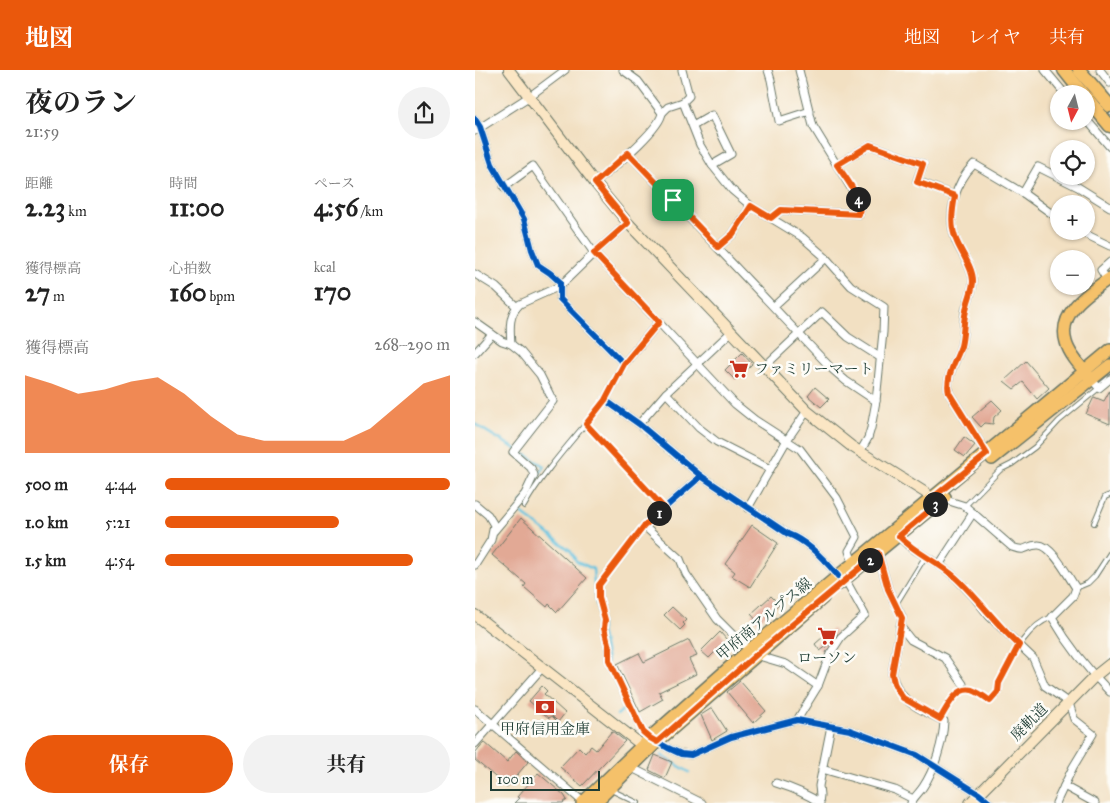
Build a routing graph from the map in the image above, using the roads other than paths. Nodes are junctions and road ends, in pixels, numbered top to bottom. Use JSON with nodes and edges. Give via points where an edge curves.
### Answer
{"nodes":[{"id":1,"x":509,"y":70,"type":"edge"},
{"id":2,"x":565,"y":70,"type":"edge"},
{"id":3,"x":623,"y":70,"type":"edge"},
{"id":4,"x":682,"y":70,"type":"edge"},
{"id":5,"x":768,"y":70,"type":"edge"},
{"id":6,"x":799,"y":70,"type":"edge"},
{"id":7,"x":1045,"y":70,"type":"edge"},
{"id":8,"x":1085,"y":70,"type":"edge"},
{"id":9,"x":1100,"y":70,"type":"edge"},
{"id":10,"x":1067,"y":71,"type":"edge"},
{"id":11,"x":1110,"y":83,"type":"edge"},
{"id":12,"x":1058,"y":85,"type":"edge"},
{"id":13,"x":1077,"y":85,"type":"edge"},
{"id":14,"x":530,"y":96,"type":"junction"},
{"id":15,"x":1110,"y":99,"type":"edge"},
{"id":16,"x":683,"y":102,"type":"junction"},
{"id":17,"x":1110,"y":106,"type":"edge"},
{"id":18,"x":1095,"y":108,"type":"edge"},
{"id":19,"x":810,"y":111,"type":"junction"},
{"id":20,"x":662,"y":113,"type":"junction"},
{"id":21,"x":475,"y":119,"type":"edge"},
{"id":22,"x":693,"y":126,"type":"junction"},
{"id":23,"x":1110,"y":126,"type":"edge"},
{"id":24,"x":477,"y":129,"type":"edge"},
{"id":25,"x":1095,"y":130,"type":"edge"},
{"id":26,"x":1110,"y":147,"type":"edge"},
{"id":27,"x":628,"y":153,"type":"junction"},
{"id":28,"x":712,"y":165,"type":"junction"},
{"id":29,"x":837,"y":165,"type":"junction"},
{"id":30,"x":595,"y":183,"type":"junction"},
{"id":31,"x":504,"y":187,"type":"junction"},
{"id":32,"x":1023,"y":193,"type":"junction"},
{"id":33,"x":955,"y":196,"type":"junction"},
{"id":34,"x":751,"y":206,"type":"junction"},
{"id":35,"x":1110,"y":207,"type":"edge"},
{"id":36,"x":1050,"y":212,"type":"edge"},
{"id":37,"x":771,"y":218,"type":"junction"},
{"id":38,"x":628,"y":223,"type":"junction"},
{"id":39,"x":1095,"y":239,"type":"edge"},
{"id":40,"x":1110,"y":246,"type":"edge"},
{"id":41,"x":718,"y":247,"type":"junction"},
{"id":42,"x":594,"y":253,"type":"junction"},
{"id":43,"x":826,"y":258,"type":"junction"},
{"id":44,"x":1110,"y":262,"type":"edge"},
{"id":45,"x":475,"y":274,"type":"edge"},
{"id":46,"x":1109,"y":279,"type":"edge"},
{"id":47,"x":560,"y":286,"type":"junction"},
{"id":48,"x":517,"y":306,"type":"junction"},
{"id":49,"x":774,"y":306,"type":"junction"},
{"id":50,"x":475,"y":322,"type":"edge"},
{"id":51,"x":659,"y":322,"type":"junction"},
{"id":52,"x":731,"y":332,"type":"junction"},
{"id":53,"x":799,"y":333,"type":"junction"},
{"id":54,"x":492,"y":334,"type":"junction"},
{"id":55,"x":511,"y":344,"type":"junction"},
{"id":56,"x":1110,"y":350,"type":"edge"},
{"id":57,"x":475,"y":353,"type":"edge"},
{"id":58,"x":881,"y":358,"type":"junction"},
{"id":59,"x":697,"y":363,"type":"junction"},
{"id":60,"x":624,"y":364,"type":"junction"},
{"id":61,"x":1110,"y":365,"type":"edge"},
{"id":62,"x":764,"y":367,"type":"junction"},
{"id":63,"x":1084,"y":370,"type":"junction"},
{"id":64,"x":1110,"y":379,"type":"edge"},
{"id":65,"x":1095,"y":384,"type":"junction"},
{"id":66,"x":666,"y":393,"type":"junction"},
{"id":67,"x":605,"y":400,"type":"junction"},
{"id":68,"x":876,"y":401,"type":"junction"},
{"id":69,"x":807,"y":411,"type":"junction"},
{"id":70,"x":586,"y":424,"type":"junction"},
{"id":71,"x":639,"y":424,"type":"junction"},
{"id":72,"x":787,"y":440,"type":"junction"},
{"id":73,"x":860,"y":452,"type":"junction"},
{"id":74,"x":990,"y":455,"type":"junction"},
{"id":75,"x":770,"y":469,"type":"junction"},
{"id":76,"x":1003,"y":469,"type":"junction"},
{"id":77,"x":701,"y":476,"type":"junction"},
{"id":78,"x":1110,"y":495,"type":"edge"},
{"id":79,"x":937,"y":501,"type":"junction"},
{"id":80,"x":475,"y":504,"type":"edge"},
{"id":81,"x":524,"y":506,"type":"dead end"},
{"id":82,"x":965,"y":506,"type":"junction"},
{"id":83,"x":664,"y":508,"type":"junction"},
{"id":84,"x":748,"y":508,"type":"junction"},
{"id":85,"x":973,"y":513,"type":"junction"},
{"id":86,"x":1094,"y":523,"type":"dead end"},
{"id":87,"x":644,"y":526,"type":"junction"},
{"id":88,"x":494,"y":531,"type":"junction"},
{"id":89,"x":899,"y":536,"type":"junction"},
{"id":90,"x":878,"y":553,"type":"junction"},
{"id":91,"x":1110,"y":553,"type":"edge"},
{"id":92,"x":925,"y":556,"type":"junction"},
{"id":93,"x":853,"y":563,"type":"junction"},
{"id":94,"x":475,"y":565,"type":"edge"},
{"id":95,"x":939,"y":565,"type":"junction"},
{"id":96,"x":841,"y":578,"type":"junction"},
{"id":97,"x":1076,"y":588,"type":"junction"},
{"id":98,"x":895,"y":606,"type":"junction"},
{"id":99,"x":475,"y":615,"type":"edge"},
{"id":100,"x":1052,"y":617,"type":"junction"},
{"id":101,"x":900,"y":626,"type":"junction"},
{"id":102,"x":1019,"y":645,"type":"junction"},
{"id":103,"x":753,"y":652,"type":"junction"},
{"id":104,"x":1110,"y":664,"type":"edge"},
{"id":105,"x":542,"y":668,"type":"junction"},
{"id":106,"x":1095,"y":676,"type":"junction"},
{"id":107,"x":963,"y":684,"type":"dead end"},
{"id":108,"x":818,"y":686,"type":"junction"},
{"id":109,"x":1110,"y":692,"type":"edge"},
{"id":110,"x":1069,"y":703,"type":"junction"},
{"id":111,"x":475,"y":709,"type":"edge"},
{"id":112,"x":940,"y":719,"type":"junction"},
{"id":113,"x":797,"y":720,"type":"junction"},
{"id":114,"x":492,"y":724,"type":"junction"},
{"id":115,"x":831,"y":726,"type":"junction"},
{"id":116,"x":475,"y":744,"type":"edge"},
{"id":117,"x":649,"y":744,"type":"junction"},
{"id":118,"x":933,"y":765,"type":"junction"},
{"id":119,"x":632,"y":768,"type":"junction"},
{"id":120,"x":822,"y":769,"type":"junction"},
{"id":121,"x":776,"y":783,"type":"dead end"},
{"id":122,"x":1064,"y":786,"type":"junction"},
{"id":123,"x":609,"y":789,"type":"junction"},
{"id":124,"x":979,"y":794,"type":"junction"},
{"id":125,"x":912,"y":801,"type":"edge"},
{"id":126,"x":582,"y":803,"type":"edge"},
{"id":127,"x":595,"y":803,"type":"edge"},
{"id":128,"x":638,"y":803,"type":"edge"},
{"id":129,"x":702,"y":803,"type":"edge"},
{"id":130,"x":819,"y":803,"type":"edge"},
{"id":131,"x":970,"y":803,"type":"edge"},
{"id":132,"x":990,"y":803,"type":"edge"},
{"id":133,"x":1057,"y":803,"type":"edge"},
{"id":134,"x":1095,"y":803,"type":"edge"}],
"edges":[{"from":1,"to":14,"type":"street"},
{"from":2,"to":14,"type":"street"},
{"from":3,"to":20,"type":"street","via":[[638,81]]},
{"from":4,"to":16,"type":"street","via":[[689,96]]},
{"from":5,"to":19,"type":"street","via":[[779,121]]},
{"from":6,"to":19,"type":"street"},
{"from":7,"to":12,"type":"street"},
{"from":8,"to":15,"type":"highway"},
{"from":9,"to":11,"type":"street"},
{"from":10,"to":13,"type":"highway"},
{"from":10,"to":17,"type":"highway"},
{"from":14,"to":24,"type":"street"},
{"from":14,"to":30,"type":"street"},
{"from":16,"to":20,"type":"street"},
{"from":16,"to":22,"type":"street"},
{"from":18,"to":23,"type":"highway"},
{"from":19,"to":29,"type":"street","via":[[813,126]]},
{"from":20,"to":27,"type":"street","via":[[657,125]]},
{"from":21,"to":24,"type":"street"},
{"from":22,"to":28,"type":"street"},
{"from":22,"to":28,"type":"street","via":[[712,115],[731,154]]},
{"from":24,"to":31,"type":"street"},
{"from":25,"to":26,"type":"street"},
{"from":27,"to":30,"type":"street"},
{"from":27,"to":41,"type":"street"},
{"from":28,"to":34,"type":"street","via":[[732,190]]},
{"from":29,"to":33,"type":"street","via":[[870,145],[923,164],[917,182]]},
{"from":29,"to":37,"type":"street","via":[[857,198],[859,214],[781,210]]},
{"from":30,"to":38,"type":"street"},
{"from":31,"to":42,"type":"street","via":[[533,166]]},
{"from":31,"to":47,"type":"street","via":[[524,219],[538,265],[560,282]]},
{"from":32,"to":33,"type":"street","via":[[974,164],[966,172]]},
{"from":32,"to":35,"type":"street","via":[[1038,167]]},
{"from":32,"to":36,"type":"street"},
{"from":33,"to":74,"type":"street","via":[[951,213],[953,230],[973,280],[965,311],[962,343],[947,387]]},
{"from":34,"to":37,"type":"street"},
{"from":34,"to":41,"type":"street","via":[[733,234]]},
{"from":37,"to":43,"type":"street"},
{"from":38,"to":42,"type":"street"},
{"from":38,"to":52,"type":"street"},
{"from":39,"to":40,"type":"street"},
{"from":41,"to":49,"type":"street"},
{"from":42,"to":47,"type":"street"},
{"from":42,"to":51,"type":"street"},
{"from":43,"to":49,"type":"street"},
{"from":43,"to":58,"type":"street","via":[[851,286],[884,307]]},
{"from":44,"to":46,"type":"street","via":[[1101,270]]},
{"from":45,"to":48,"type":"street"},
{"from":46,"to":63,"type":"main road","via":[[1073,308],[1067,320],[1066,343]]},
{"from":47,"to":48,"type":"street"},
{"from":47,"to":60,"type":"street","via":[[560,299]]},
{"from":48,"to":55,"type":"street","via":[[512,316]]},
{"from":49,"to":53,"type":"street"},
{"from":50,"to":54,"type":"street"},
{"from":51,"to":59,"type":"street"},
{"from":51,"to":60,"type":"street"},
{"from":52,"to":59,"type":"street"},
{"from":52,"to":62,"type":"street"},
{"from":53,"to":58,"type":"street","via":[[821,312],[848,338]]},
{"from":53,"to":62,"type":"street"},
{"from":53,"to":68,"type":"street","via":[[846,382]]},
{"from":54,"to":55,"type":"street"},
{"from":54,"to":57,"type":"street"},
{"from":55,"to":88,"type":"street","via":[[540,375],[553,400],[513,452],[531,468],[534,475],[525,494]]},
{"from":56,"to":63,"type":"main road","name":"甲府南アルプス線"},
{"from":58,"to":68,"type":"street"},
{"from":59,"to":66,"type":"street"},
{"from":59,"to":72,"type":"street","via":[[735,404]]},
{"from":60,"to":67,"type":"street"},
{"from":61,"to":65,"type":"main road","name":"甲府南アルプス線"},
{"from":62,"to":69,"type":"street"},
{"from":63,"to":65,"type":"main road"},
{"from":63,"to":74,"type":"main road","name":"甲府南アルプス線"},
{"from":64,"to":65,"type":"street"},
{"from":65,"to":74,"type":"main road","name":"甲府南アルプス線"},
{"from":65,"to":76,"type":"lane","via":[[1035,447]]},
{"from":66,"to":71,"type":"street"},
{"from":66,"to":75,"type":"street","via":[[717,442]]},
{"from":67,"to":70,"type":"lane"},
{"from":67,"to":71,"type":"street"},
{"from":68,"to":73,"type":"street","via":[[868,438]]},
{"from":69,"to":72,"type":"street"},
{"from":69,"to":73,"type":"street"},
{"from":70,"to":81,"type":"lane","via":[[551,466]]},
{"from":70,"to":83,"type":"lane"},
{"from":71,"to":77,"type":"street"},
{"from":72,"to":75,"type":"street"},
{"from":72,"to":93,"type":"street","via":[[800,448],[837,498],[857,537],[849,551]]},
{"from":73,"to":79,"type":"street"},
{"from":74,"to":76,"type":"lane"},
{"from":74,"to":79,"type":"main road","name":"甲府南アルプス線"},
{"from":75,"to":84,"type":"street"},
{"from":76,"to":82,"type":"lane"},
{"from":77,"to":83,"type":"street"},
{"from":77,"to":84,"type":"street"},
{"from":78,"to":86,"type":"lane","via":[[1105,497]]},
{"from":79,"to":82,"type":"street"},
{"from":79,"to":89,"type":"main road","name":"甲府南アルプス線"},
{"from":79,"to":93,"type":"main road","name":"甲府南アルプス線"},
{"from":80,"to":88,"type":"street","via":[[488,515]]},
{"from":82,"to":85,"type":"street"},
{"from":83,"to":87,"type":"street"},
{"from":84,"to":96,"type":"street","via":[[798,538]]},
{"from":85,"to":95,"type":"street"},
{"from":85,"to":97,"type":"street","via":[[1012,547],[1027,550],[1041,545],[1048,550]]},
{"from":87,"to":103,"type":"street","via":[[680,558],[686,574],[717,619]]},
{"from":87,"to":117,"type":"street","via":[[599,585],[599,598],[609,660]]},
{"from":88,"to":94,"type":"street"},
{"from":89,"to":90,"type":"main road","name":"甲府南アルプス線"},
{"from":89,"to":92,"type":"street","via":[[909,548]]},
{"from":90,"to":96,"type":"main road","name":"甲府南アルプス線"},
{"from":90,"to":98,"type":"street"},
{"from":91,"to":97,"type":"lane","via":[[1095,576]]},
{"from":92,"to":95,"type":"street"},
{"from":92,"to":98,"type":"lane"},
{"from":93,"to":96,"type":"main road","name":"甲府南アルプス線"},
{"from":95,"to":102,"type":"street","via":[[975,597],[989,616]]},
{"from":96,"to":103,"type":"main road","name":"甲府南アルプス線"},
{"from":96,"to":108,"type":"street","via":[[865,614],[841,636]]},
{"from":97,"to":100,"type":"street","via":[[1073,596]]},
{"from":98,"to":101,"type":"street","via":[[902,618]]},
{"from":99,"to":105,"type":"street"},
{"from":100,"to":102,"type":"lane","via":[[1035,627]]},
{"from":100,"to":106,"type":"street","via":[[1066,642]]},
{"from":101,"to":107,"type":"street","via":[[911,640],[945,658]]},
{"from":101,"to":112,"type":"street","via":[[892,674],[898,691],[903,698]]},
{"from":102,"to":110,"type":"street","via":[[1033,658],[1045,686]]},
{"from":102,"to":112,"type":"lane","via":[[999,683],[998,692],[990,701],[973,690],[966,690],[954,696]]},
{"from":103,"to":108,"type":"street","via":[[786,664]]},
{"from":103,"to":117,"type":"main road","name":"甲府南アルプス線"},
{"from":104,"to":106,"type":"street","name":"廃軌道"},
{"from":105,"to":114,"type":"street"},
{"from":105,"to":117,"type":"street"},
{"from":106,"to":109,"type":"street"},
{"from":106,"to":110,"type":"street","name":"廃軌道"},
{"from":108,"to":113,"type":"street"},
{"from":110,"to":122,"type":"street","via":[[1074,719],[1093,734]]},
{"from":110,"to":124,"type":"street","name":"廃軌道"},
{"from":111,"to":114,"type":"street"},
{"from":112,"to":118,"type":"street","via":[[944,721],[943,737]]},
{"from":113,"to":115,"type":"street"},
{"from":113,"to":117,"type":"street","via":[[731,737],[691,755]]},
{"from":114,"to":116,"type":"street"},
{"from":114,"to":126,"type":"street"},
{"from":115,"to":118,"type":"street","via":[[898,747]]},
{"from":115,"to":120,"type":"street"},
{"from":117,"to":119,"type":"main road","name":"甲府南アルプス線"},
{"from":117,"to":126,"type":"main road","name":"甲府南アルプス線"},
{"from":118,"to":124,"type":"street"},
{"from":118,"to":125,"type":"street","via":[[924,786]]},
{"from":119,"to":123,"type":"main road","name":"甲府南アルプス線"},
{"from":119,"to":129,"type":"street"},
{"from":120,"to":125,"type":"street","via":[[895,790]]},
{"from":120,"to":130,"type":"street"},
{"from":121,"to":130,"type":"street","via":[[809,795]]},
{"from":122,"to":133,"type":"street"},
{"from":122,"to":134,"type":"street"},
{"from":123,"to":127,"type":"main road","name":"甲府南アルプス線"},
{"from":123,"to":128,"type":"lane"},
{"from":124,"to":131,"type":"street","name":"廃軌道"},
{"from":124,"to":132,"type":"street"}]}
